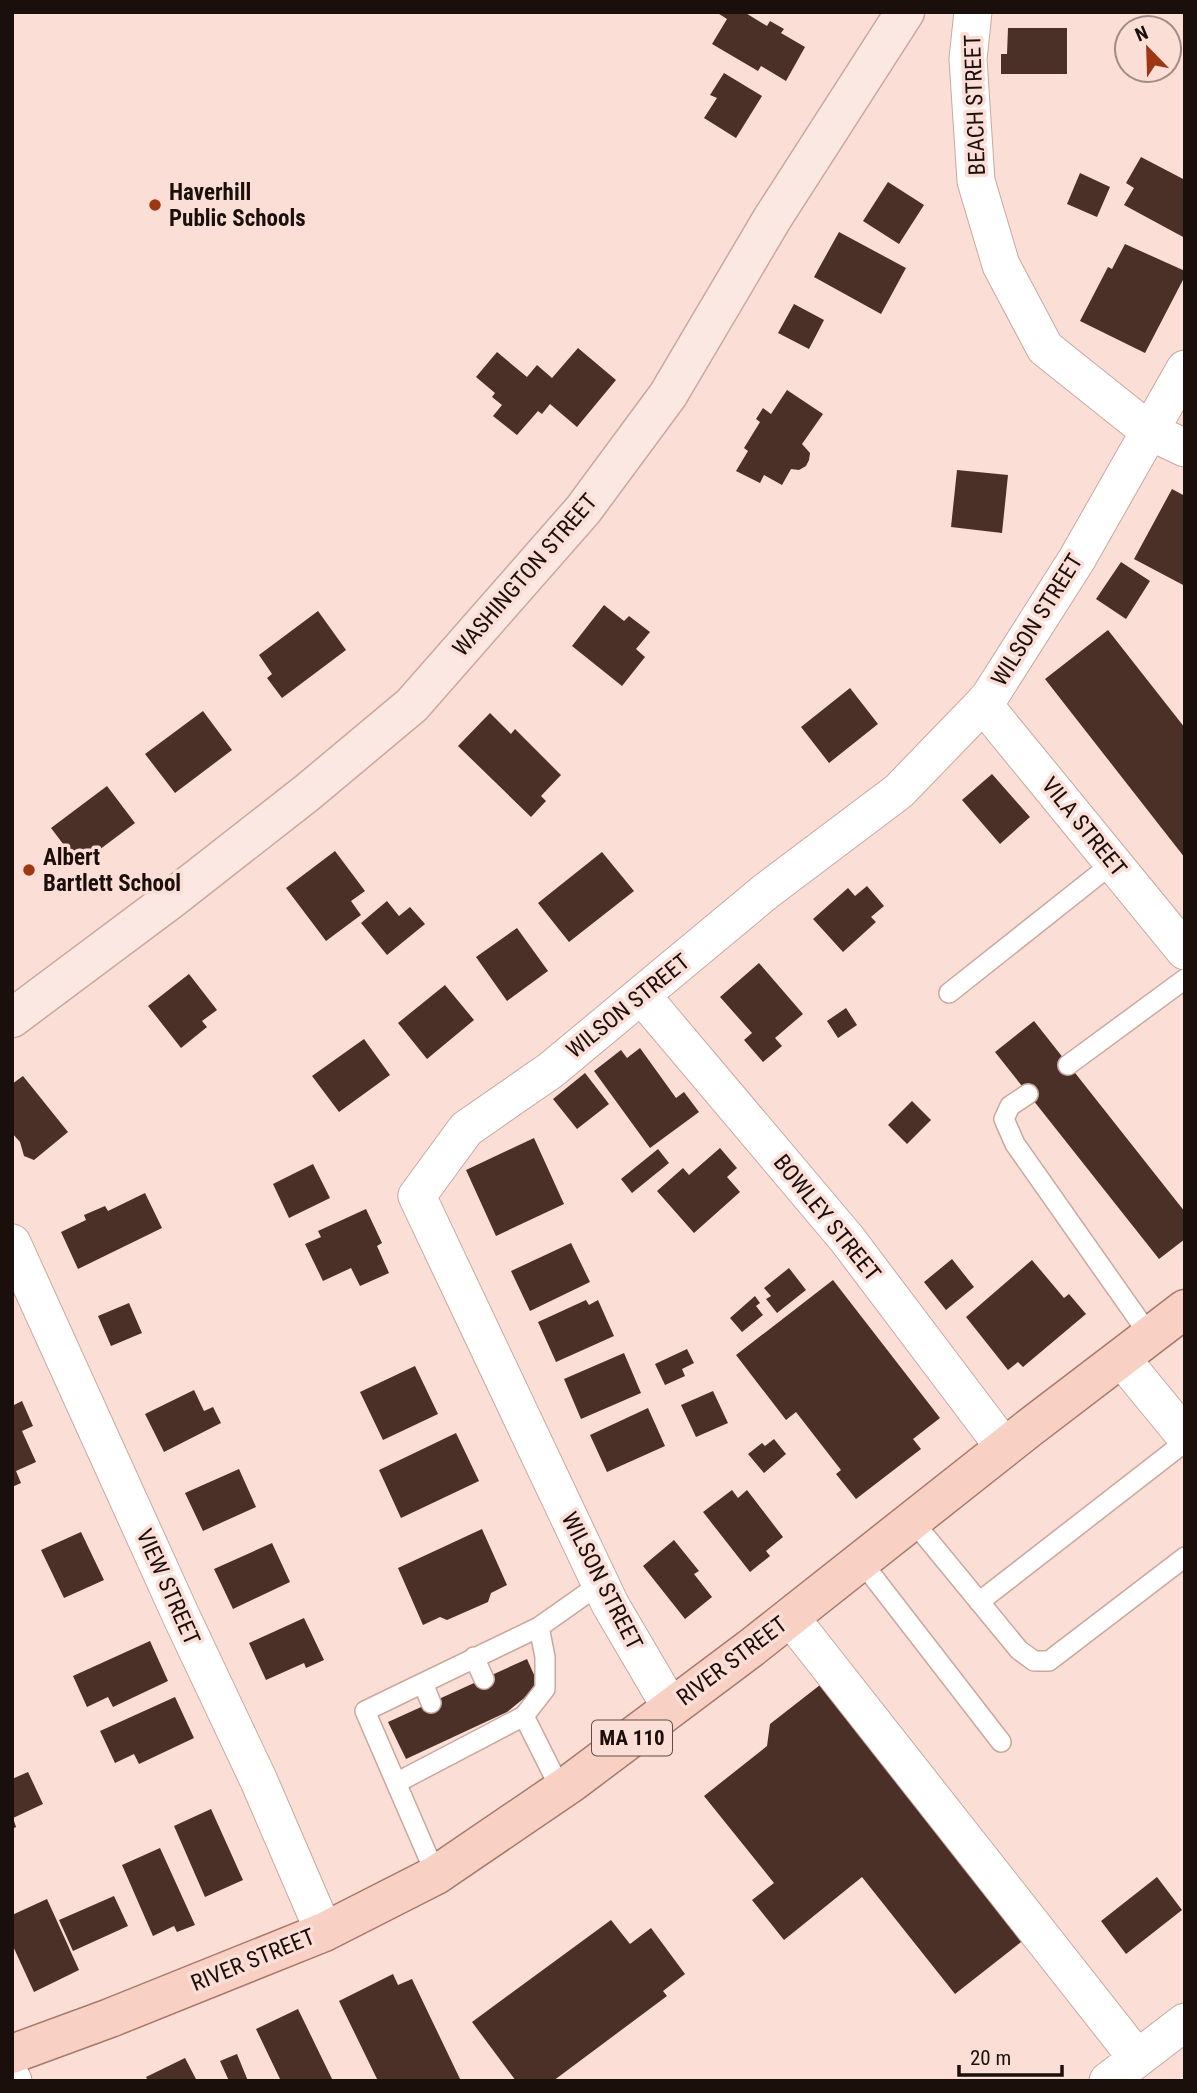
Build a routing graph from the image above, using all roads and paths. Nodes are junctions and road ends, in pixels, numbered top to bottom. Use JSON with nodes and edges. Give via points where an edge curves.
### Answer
{"nodes":[{"id":1,"x":905,"y":12,"type":"edge"},
{"id":2,"x":973,"y":12,"type":"edge"},
{"id":3,"x":1185,"y":369,"type":"edge"},
{"id":4,"x":1149,"y":431,"type":"junction"},
{"id":5,"x":1185,"y":448,"type":"edge"},
{"id":6,"x":983,"y":704,"type":"junction"},
{"id":7,"x":1113,"y":863,"type":"junction"},
{"id":8,"x":1183,"y":954,"type":"edge"},
{"id":9,"x":949,"y":993,"type":"dead end"},
{"id":10,"x":642,"y":996,"type":"junction"},
{"id":11,"x":12,"y":1018,"type":"edge"},
{"id":12,"x":1068,"y":1065,"type":"dead end"},
{"id":13,"x":1028,"y":1094,"type":"dead end"},
{"id":14,"x":12,"y":1243,"type":"edge"},
{"id":15,"x":1185,"y":1309,"type":"edge"},
{"id":16,"x":1136,"y":1347,"type":"junction"},
{"id":17,"x":1185,"y":1436,"type":"edge"},
{"id":18,"x":1185,"y":1442,"type":"edge"},
{"id":19,"x":1003,"y":1447,"type":"junction"},
{"id":20,"x":912,"y":1520,"type":"junction"},
{"id":21,"x":1185,"y":1557,"type":"edge"},
{"id":22,"x":861,"y":1561,"type":"junction"},
{"id":23,"x":600,"y":1584,"type":"junction"},
{"id":24,"x":979,"y":1602,"type":"junction"},
{"id":25,"x":790,"y":1617,"type":"junction"},
{"id":26,"x":539,"y":1627,"type":"junction"},
{"id":27,"x":474,"y":1657,"type":"junction"},
{"id":28,"x":484,"y":1679,"type":"dead end"},
{"id":29,"x":423,"y":1683,"type":"junction"},
{"id":30,"x":431,"y":1703,"type":"dead end"},
{"id":31,"x":671,"y":1708,"type":"junction"},
{"id":32,"x":524,"y":1716,"type":"junction"},
{"id":33,"x":1001,"y":1742,"type":"dead end"},
{"id":34,"x":396,"y":1783,"type":"junction"},
{"id":35,"x":561,"y":1790,"type":"junction"},
{"id":36,"x":436,"y":1875,"type":"junction"},
{"id":37,"x":324,"y":1932,"type":"junction"},
{"id":38,"x":1185,"y":2022,"type":"edge"},
{"id":39,"x":12,"y":2054,"type":"edge"},
{"id":40,"x":1137,"y":2058,"type":"junction"},
{"id":41,"x":1108,"y":2081,"type":"edge"}],
"edges":[{"from":1,"to":11,"type":"street","name":"WASHINGTON STREET","via":[[772,219],[668,395],[583,510],[412,705],[308,792]]},
{"from":2,"to":4,"type":"street","name":"BEACH STREET","via":[[968,59],[976,181],[1001,265],[1045,348]]},
{"from":3,"to":4,"type":"street","name":"WILSON STREET"},
{"from":4,"to":5,"type":"street","name":"BEACH STREET"},
{"from":4,"to":6,"type":"street","name":"WILSON STREET","via":[[1077,559]]},
{"from":6,"to":7,"type":"street","name":"VILA STREET"},
{"from":6,"to":10,"type":"street","name":"WILSON STREET","via":[[899,791],[765,892]]},
{"from":7,"to":8,"type":"street","name":"VILA STREET"},
{"from":7,"to":9,"type":"lane"},
{"from":8,"to":12,"type":"lane"},
{"from":10,"to":19,"type":"street","name":"BOWLEY STREET","via":[[846,1239]]},
{"from":10,"to":23,"type":"street","name":"WILSON STREET","via":[[551,1070],[466,1129],[416,1196]]},
{"from":13,"to":16,"type":"lane","via":[[1010,1107],[1004,1119]]},
{"from":14,"to":37,"type":"street","name":"VIEW STREET"},
{"from":15,"to":16,"type":"main road","name":"RIVER STREET","number":"MA 110"},
{"from":16,"to":17,"type":"street"},
{"from":16,"to":19,"type":"main road","name":"RIVER STREET","number":"MA 110"},
{"from":18,"to":24,"type":"lane"},
{"from":19,"to":20,"type":"main road","name":"RIVER STREET","number":"MA 110"},
{"from":20,"to":22,"type":"main road","name":"RIVER STREET","number":"MA 110"},
{"from":20,"to":24,"type":"lane"},
{"from":21,"to":24,"type":"lane","via":[[1049,1661],[1034,1661],[1019,1650]]},
{"from":22,"to":25,"type":"main road","name":"RIVER STREET","number":"MA 110"},
{"from":22,"to":33,"type":"lane"},
{"from":23,"to":26,"type":"lane"},
{"from":23,"to":31,"type":"street","name":"WILSON STREET"},
{"from":25,"to":31,"type":"main road","name":"RIVER STREET","number":"MA 110"},
{"from":25,"to":40,"type":"street"},
{"from":26,"to":27,"type":"lane"},
{"from":26,"to":32,"type":"lane","via":[[545,1689]]},
{"from":27,"to":28,"type":"lane"},
{"from":27,"to":29,"type":"lane"},
{"from":29,"to":30,"type":"lane"},
{"from":29,"to":34,"type":"lane","via":[[365,1712]]},
{"from":31,"to":35,"type":"main road","name":"RIVER STREET","number":"MA 110"},
{"from":32,"to":34,"type":"lane","via":[[502,1721],[450,1747]]},
{"from":32,"to":35,"type":"lane"},
{"from":34,"to":36,"type":"lane"},
{"from":35,"to":36,"type":"main road","name":"RIVER STREET","number":"MA 110"},
{"from":36,"to":37,"type":"main road","name":"RIVER STREET","number":"MA 110"},
{"from":37,"to":39,"type":"main road","name":"RIVER STREET","number":"MA 110"},
{"from":38,"to":40,"type":"street"},
{"from":40,"to":41,"type":"street"}]}
